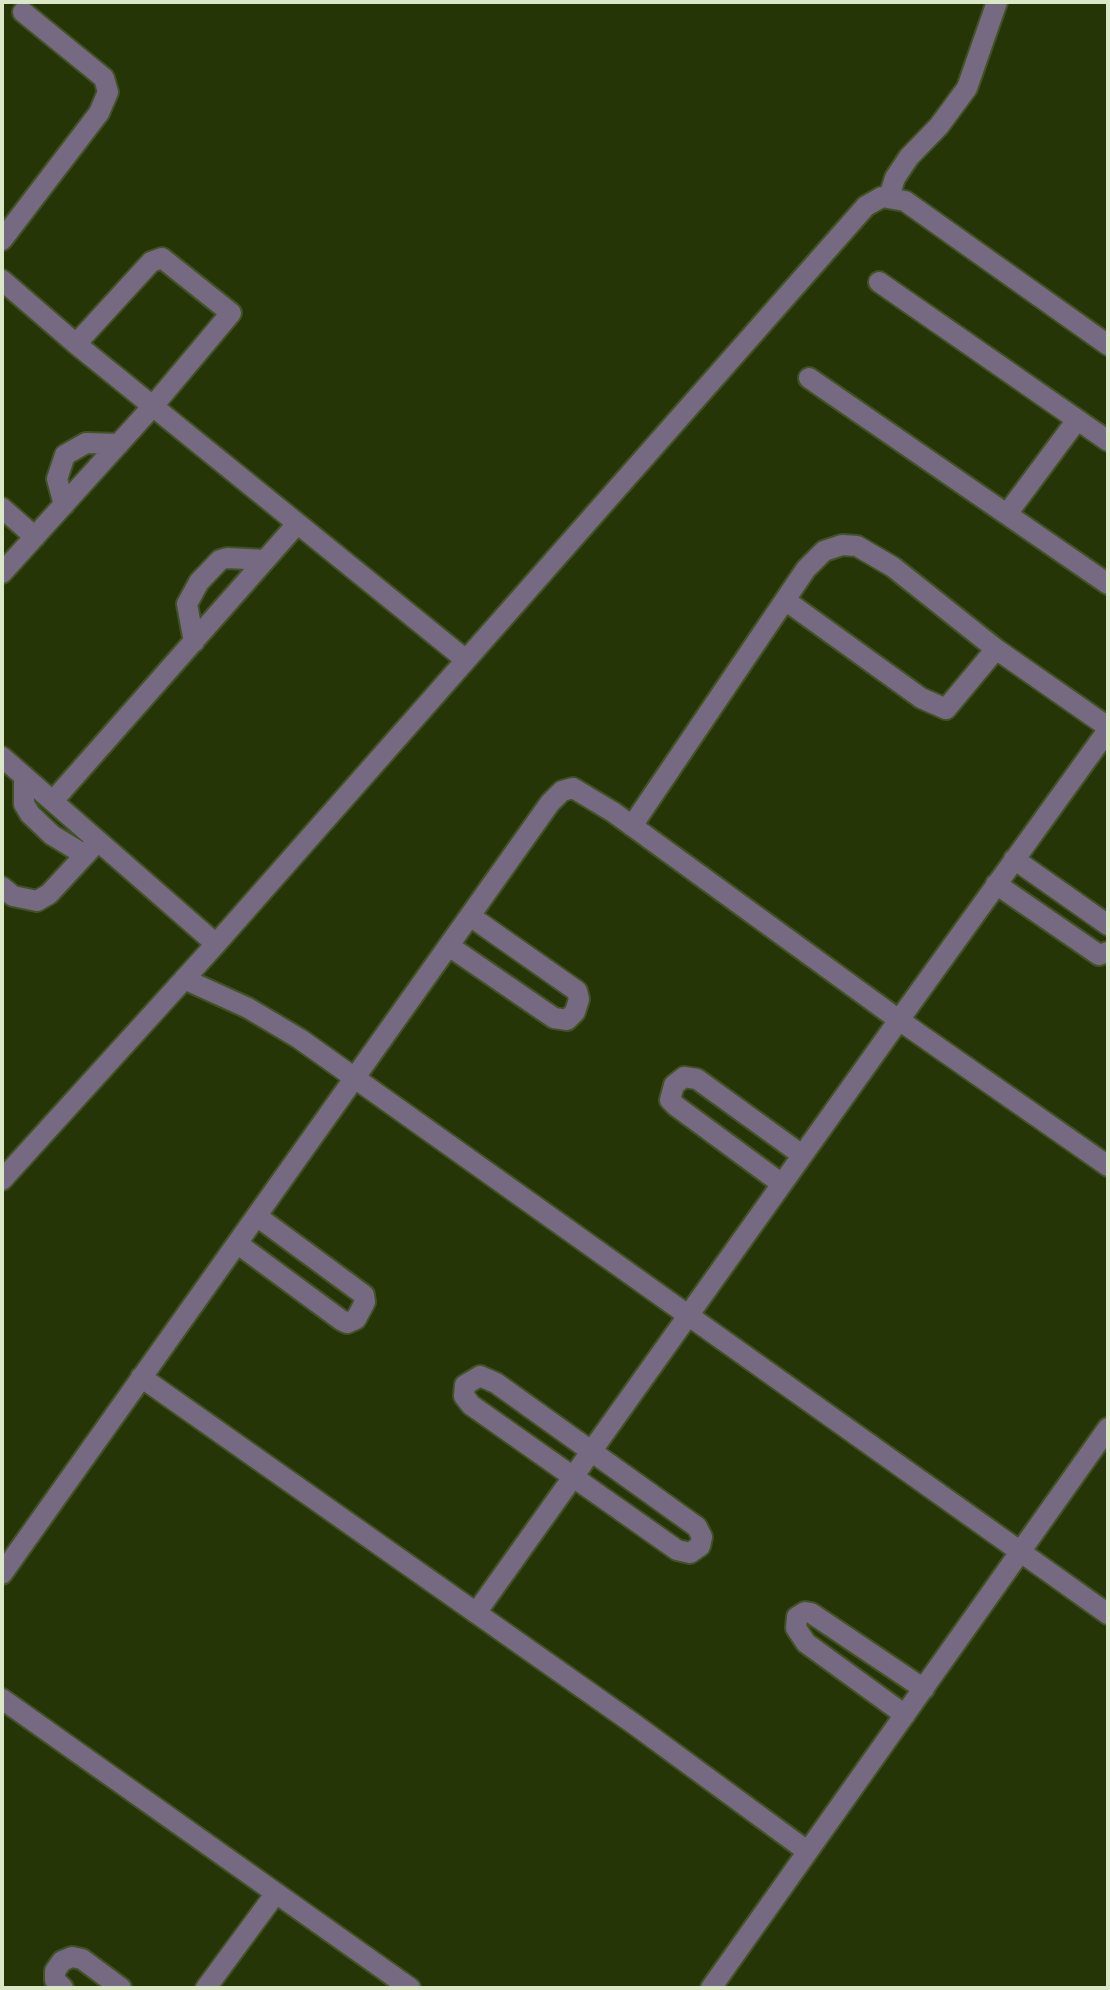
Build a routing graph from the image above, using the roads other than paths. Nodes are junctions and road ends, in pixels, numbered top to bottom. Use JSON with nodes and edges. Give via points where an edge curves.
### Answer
{"nodes":[{"id":1,"x":997,"y":2,"type":"edge"},
{"id":2,"x":23,"y":12,"type":"dead end"},
{"id":3,"x":889,"y":197,"type":"junction"},
{"id":4,"x":2,"y":240,"type":"edge"},
{"id":5,"x":2,"y":280,"type":"edge"},
{"id":6,"x":879,"y":282,"type":"dead end"},
{"id":7,"x":76,"y":344,"type":"junction"},
{"id":8,"x":1108,"y":345,"type":"edge"},
{"id":9,"x":809,"y":378,"type":"dead end"},
{"id":10,"x":153,"y":406,"type":"junction"},
{"id":11,"x":1077,"y":420,"type":"junction"},
{"id":12,"x":1108,"y":441,"type":"edge"},
{"id":13,"x":119,"y":444,"type":"junction"},
{"id":14,"x":64,"y":505,"type":"junction"},
{"id":15,"x":2,"y":508,"type":"edge"},
{"id":16,"x":1007,"y":514,"type":"junction"},
{"id":17,"x":297,"y":524,"type":"junction"},
{"id":18,"x":35,"y":537,"type":"junction"},
{"id":19,"x":265,"y":560,"type":"junction"},
{"id":20,"x":2,"y":573,"type":"edge"},
{"id":21,"x":1108,"y":584,"type":"edge"},
{"id":22,"x":785,"y":600,"type":"junction"},
{"id":23,"x":194,"y":642,"type":"junction"},
{"id":24,"x":996,"y":649,"type":"junction"},
{"id":25,"x":466,"y":660,"type":"junction"},
{"id":26,"x":1108,"y":728,"type":"edge"},
{"id":27,"x":2,"y":757,"type":"edge"},
{"id":28,"x":24,"y":776,"type":"junction"},
{"id":29,"x":53,"y":801,"type":"junction"},
{"id":30,"x":632,"y":826,"type":"junction"},
{"id":31,"x":92,"y":848,"type":"junction"},
{"id":32,"x":1014,"y":859,"type":"junction"},
{"id":33,"x":996,"y":884,"type":"junction"},
{"id":34,"x":2,"y":887,"type":"edge"},
{"id":35,"x":470,"y":916,"type":"junction"},
{"id":36,"x":1108,"y":925,"type":"edge"},
{"id":37,"x":216,"y":944,"type":"junction"},
{"id":38,"x":449,"y":946,"type":"junction"},
{"id":39,"x":1108,"y":952,"type":"edge"},
{"id":40,"x":184,"y":979,"type":"junction"},
{"id":41,"x":899,"y":1020,"type":"junction"},
{"id":42,"x":356,"y":1079,"type":"junction"},
{"id":43,"x":802,"y":1155,"type":"junction"},
{"id":44,"x":1108,"y":1166,"type":"edge"},
{"id":45,"x":2,"y":1180,"type":"edge"},
{"id":46,"x":782,"y":1184,"type":"junction"},
{"id":47,"x":258,"y":1217,"type":"junction"},
{"id":48,"x":238,"y":1244,"type":"junction"},
{"id":49,"x":688,"y":1316,"type":"junction"},
{"id":50,"x":141,"y":1377,"type":"junction"},
{"id":51,"x":1108,"y":1428,"type":"edge"},
{"id":52,"x":589,"y":1452,"type":"junction"},
{"id":53,"x":572,"y":1477,"type":"junction"},
{"id":54,"x":1019,"y":1553,"type":"junction"},
{"id":55,"x":2,"y":1574,"type":"edge"},
{"id":56,"x":476,"y":1613,"type":"junction"},
{"id":57,"x":1108,"y":1614,"type":"edge"},
{"id":58,"x":924,"y":1689,"type":"junction"},
{"id":59,"x":2,"y":1699,"type":"edge"},
{"id":60,"x":905,"y":1715,"type":"junction"},
{"id":61,"x":807,"y":1851,"type":"junction"},
{"id":62,"x":276,"y":1893,"type":"junction"},
{"id":63,"x":63,"y":1988,"type":"edge"},
{"id":64,"x":121,"y":1988,"type":"edge"},
{"id":65,"x":206,"y":1988,"type":"edge"},
{"id":66,"x":410,"y":1988,"type":"edge"},
{"id":67,"x":711,"y":1988,"type":"edge"}],
"edges":[{"from":1,"to":3,"type":"street","via":[[967,88],[909,157]]},
{"from":2,"to":4,"type":"street","via":[[104,78],[108,92],[99,113]]},
{"from":3,"to":8,"type":"street","via":[[905,201]]},
{"from":3,"to":25,"type":"street","via":[[874,200],[857,216]]},
{"from":5,"to":7,"type":"street"},
{"from":6,"to":11,"type":"street"},
{"from":7,"to":10,"type":"street"},
{"from":7,"to":10,"type":"street","via":[[151,262],[162,258],[229,309],[230,317]]},
{"from":9,"to":16,"type":"street"},
{"from":10,"to":13,"type":"street"},
{"from":10,"to":17,"type":"street"},
{"from":11,"to":12,"type":"street"},
{"from":11,"to":16,"type":"street"},
{"from":13,"to":14,"type":"street"},
{"from":13,"to":14,"type":"street","via":[[86,443],[65,455],[57,479]]},
{"from":14,"to":18,"type":"street"},
{"from":15,"to":18,"type":"street"},
{"from":16,"to":21,"type":"street"},
{"from":17,"to":19,"type":"street"},
{"from":17,"to":25,"type":"street"},
{"from":18,"to":20,"type":"street"},
{"from":19,"to":23,"type":"street"},
{"from":19,"to":23,"type":"street","via":[[227,558],[199,582],[187,604]]},
{"from":22,"to":24,"type":"street","via":[[824,551],[857,546],[893,567]]},
{"from":22,"to":24,"type":"street","via":[[921,698],[946,709]]},
{"from":22,"to":30,"type":"street"},
{"from":23,"to":29,"type":"street"},
{"from":24,"to":26,"type":"street"},
{"from":25,"to":37,"type":"street"},
{"from":26,"to":32,"type":"street"},
{"from":27,"to":28,"type":"street"},
{"from":28,"to":29,"type":"street"},
{"from":28,"to":31,"type":"street","via":[[24,804],[30,814],[52,835]]},
{"from":29,"to":31,"type":"street"},
{"from":30,"to":35,"type":"street","via":[[580,791],[562,791]]},
{"from":30,"to":41,"type":"street"},
{"from":31,"to":34,"type":"street","via":[[37,901],[13,896]]},
{"from":31,"to":37,"type":"street"},
{"from":32,"to":33,"type":"street"},
{"from":32,"to":36,"type":"street"},
{"from":33,"to":39,"type":"street","via":[[1099,955]]},
{"from":33,"to":41,"type":"street"},
{"from":35,"to":38,"type":"street"},
{"from":35,"to":38,"type":"street","via":[[577,991],[575,1012],[567,1020],[554,1018]]},
{"from":37,"to":40,"type":"street"},
{"from":38,"to":42,"type":"street"},
{"from":40,"to":42,"type":"street","via":[[271,1021]]},
{"from":40,"to":45,"type":"street"},
{"from":41,"to":43,"type":"street"},
{"from":41,"to":44,"type":"street"},
{"from":42,"to":47,"type":"street"},
{"from":42,"to":49,"type":"street"},
{"from":43,"to":46,"type":"street"},
{"from":43,"to":46,"type":"street","via":[[697,1079],[684,1077],[674,1085],[670,1100],[676,1106]]},
{"from":46,"to":49,"type":"street"},
{"from":47,"to":48,"type":"street"},
{"from":47,"to":48,"type":"street","via":[[364,1295],[356,1319],[341,1320]]},
{"from":48,"to":50,"type":"street"},
{"from":49,"to":52,"type":"street"},
{"from":49,"to":54,"type":"street"},
{"from":50,"to":55,"type":"street"},
{"from":50,"to":56,"type":"street"},
{"from":51,"to":54,"type":"street"},
{"from":52,"to":53,"type":"street"},
{"from":52,"to":53,"type":"street","via":[[496,1383],[480,1376],[465,1385],[464,1396],[471,1405]]},
{"from":52,"to":53,"type":"street","via":[[697,1527],[700,1546],[690,1553],[677,1550]]},
{"from":53,"to":56,"type":"street"},
{"from":54,"to":57,"type":"street"},
{"from":54,"to":58,"type":"street"},
{"from":56,"to":61,"type":"street"},
{"from":58,"to":60,"type":"street"},
{"from":58,"to":60,"type":"street","via":[[811,1613],[797,1617],[796,1628],[806,1643]]},
{"from":59,"to":62,"type":"street"},
{"from":60,"to":61,"type":"street"},
{"from":61,"to":67,"type":"street"},
{"from":62,"to":65,"type":"street"},
{"from":62,"to":66,"type":"street"},
{"from":63,"to":64,"type":"street","via":[[55,1971],[72,1957]]}]}
